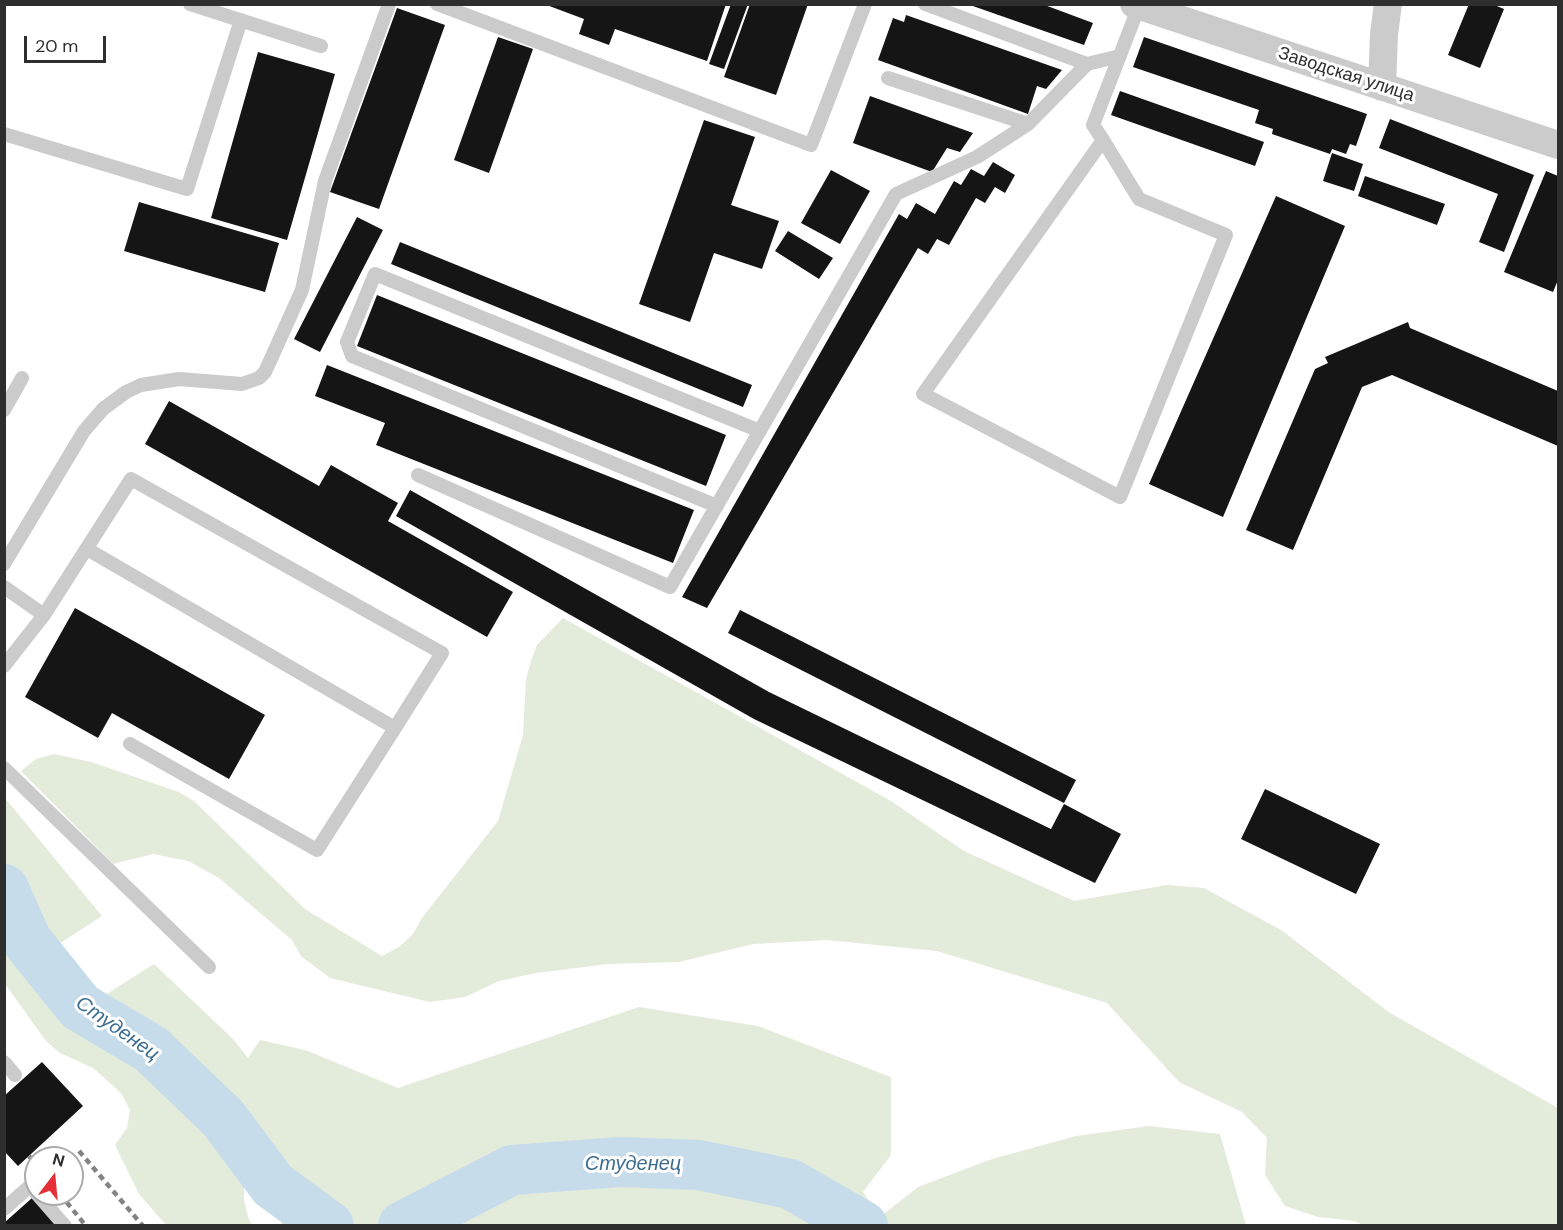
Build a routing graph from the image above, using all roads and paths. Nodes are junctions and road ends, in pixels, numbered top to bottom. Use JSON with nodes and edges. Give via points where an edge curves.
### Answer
{"nodes":[{"id":1,"x":190,"y":4,"type":"edge"},
{"id":2,"x":390,"y":4,"type":"edge"},
{"id":3,"x":437,"y":4,"type":"edge"},
{"id":4,"x":865,"y":4,"type":"edge"},
{"id":5,"x":925,"y":4,"type":"edge"},
{"id":6,"x":1388,"y":4,"type":"edge"},
{"id":7,"x":1136,"y":5,"type":"edge"},
{"id":8,"x":241,"y":20,"type":"junction"},
{"id":9,"x":321,"y":46,"type":"dead end"},
{"id":10,"x":1120,"y":56,"type":"junction"},
{"id":11,"x":1087,"y":64,"type":"junction"},
{"id":12,"x":888,"y":78,"type":"dead end"},
{"id":13,"x":1382,"y":87,"type":"junction"},
{"id":14,"x":1028,"y":124,"type":"junction"},
{"id":15,"x":4,"y":134,"type":"edge"},
{"id":16,"x":1103,"y":140,"type":"junction"},
{"id":17,"x":1558,"y":145,"type":"edge"},
{"id":18,"x":22,"y":378,"type":"dead end"},
{"id":19,"x":4,"y":410,"type":"edge"},
{"id":20,"x":760,"y":431,"type":"junction"},
{"id":21,"x":418,"y":475,"type":"dead end"},
{"id":22,"x":717,"y":506,"type":"junction"},
{"id":23,"x":87,"y":549,"type":"junction"},
{"id":24,"x":4,"y":564,"type":"edge"},
{"id":25,"x":4,"y":587,"type":"edge"},
{"id":26,"x":44,"y":615,"type":"junction"},
{"id":27,"x":4,"y":666,"type":"edge"},
{"id":28,"x":395,"y":728,"type":"junction"},
{"id":29,"x":130,"y":744,"type":"dead end"},
{"id":30,"x":4,"y":768,"type":"edge"},
{"id":31,"x":209,"y":967,"type":"dead end"},
{"id":32,"x":4,"y":1062,"type":"edge"},
{"id":33,"x":15,"y":1075,"type":"dead end"},
{"id":34,"x":24,"y":1191,"type":"edge"},
{"id":35,"x":47,"y":1206,"type":"edge"},
{"id":36,"x":4,"y":1209,"type":"edge"},
{"id":37,"x":65,"y":1226,"type":"edge"}],
"edges":[{"from":1,"to":8,"type":"lane"},
{"from":2,"to":24,"type":"lane","via":[[326,181],[302,290],[265,372],[242,384],[179,379],[141,385],[126,392],[84,431]]},
{"from":3,"to":4,"type":"lane","via":[[811,146]]},
{"from":5,"to":11,"type":"lane"},
{"from":6,"to":13,"type":"street"},
{"from":7,"to":10,"type":"lane"},
{"from":7,"to":13,"type":"street","name":"Заводская улица"},
{"from":8,"to":9,"type":"lane"},
{"from":8,"to":15,"type":"lane","via":[[188,189]]},
{"from":10,"to":11,"type":"lane"},
{"from":10,"to":16,"type":"lane","via":[[1093,124]]},
{"from":11,"to":14,"type":"lane"},
{"from":12,"to":14,"type":"lane"},
{"from":13,"to":17,"type":"street","name":"Заводская улица"},
{"from":14,"to":20,"type":"lane","via":[[977,157],[896,194]]},
{"from":16,"to":16,"type":"lane","via":[[923,394],[1120,497],[1226,235],[1139,200]]},
{"from":18,"to":19,"type":"lane"},
{"from":20,"to":22,"type":"lane"},
{"from":20,"to":22,"type":"lane","via":[[375,274],[346,342],[352,356]]},
{"from":21,"to":22,"type":"lane","via":[[670,587]]},
{"from":23,"to":26,"type":"lane"},
{"from":23,"to":28,"type":"lane"},
{"from":23,"to":28,"type":"lane","via":[[131,479],[442,653]]},
{"from":25,"to":26,"type":"lane"},
{"from":26,"to":27,"type":"lane"},
{"from":28,"to":29,"type":"lane","via":[[317,850]]},
{"from":30,"to":31,"type":"lane"},
{"from":32,"to":33,"type":"lane"},
{"from":34,"to":36,"type":"lane"},
{"from":35,"to":37,"type":"lane"}]}
